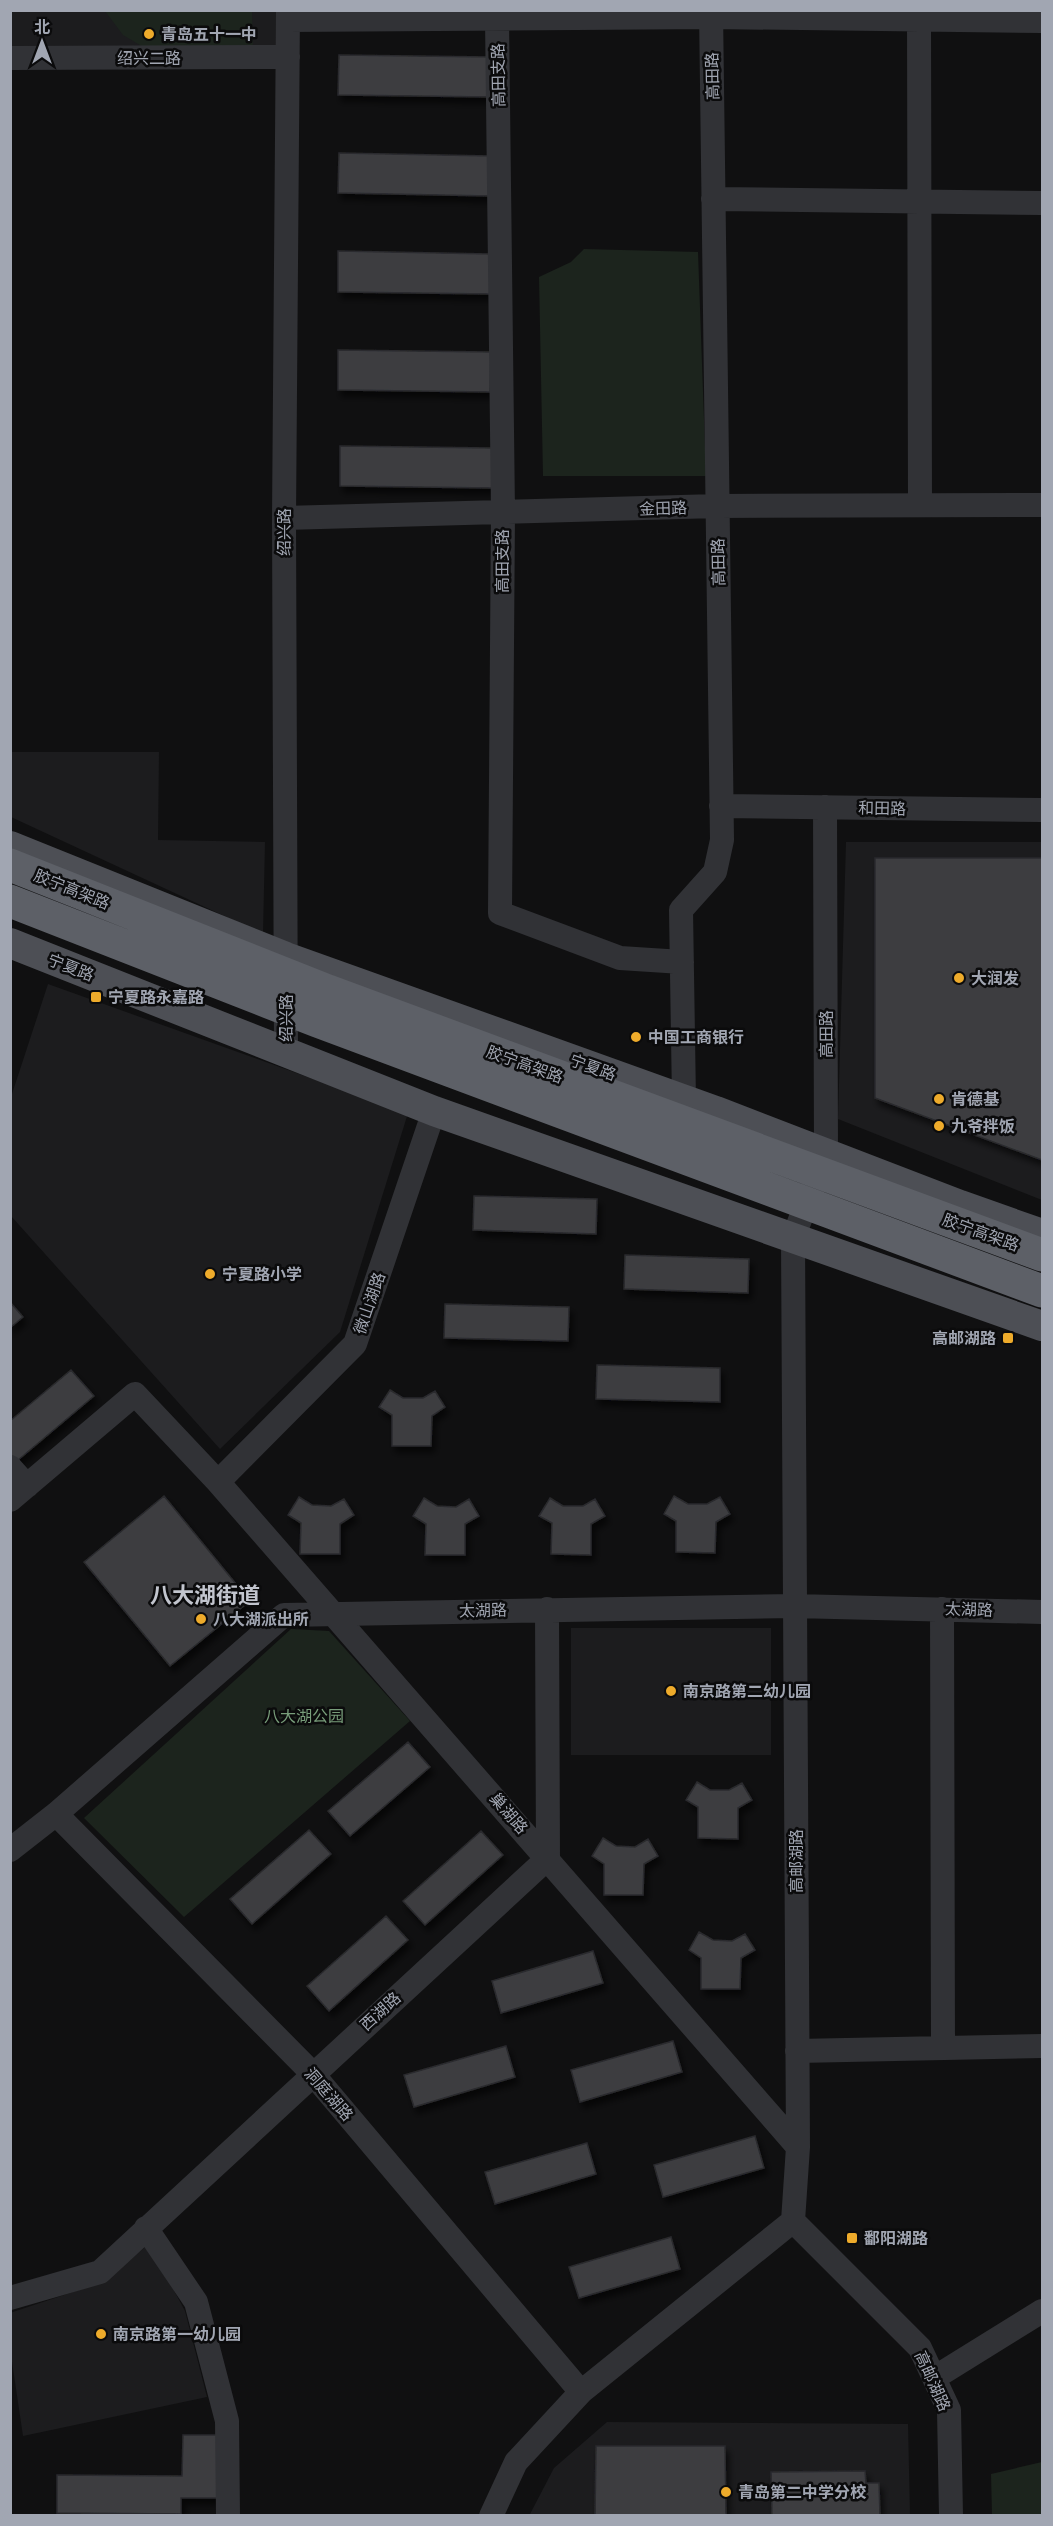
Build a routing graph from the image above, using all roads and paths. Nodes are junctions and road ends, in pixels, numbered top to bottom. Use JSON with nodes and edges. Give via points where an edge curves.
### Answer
{"nodes":[{"id":1,"x":572,"y":14,"type":"edge"},
{"id":2,"x":711,"y":14,"type":"edge"},
{"id":3,"x":288,"y":15,"type":"edge"},
{"id":4,"x":497,"y":19,"type":"junction"},
{"id":5,"x":919,"y":19,"type":"junction"},
{"id":6,"x":1042,"y":21,"type":"edge"},
{"id":7,"x":288,"y":57,"type":"junction"},
{"id":8,"x":10,"y":58,"type":"edge"},
{"id":9,"x":713,"y":199,"type":"junction"},
{"id":10,"x":920,"y":203,"type":"junction"},
{"id":11,"x":1042,"y":203,"type":"edge"},
{"id":12,"x":920,"y":505,"type":"junction"},
{"id":13,"x":1042,"y":505,"type":"edge"},
{"id":14,"x":717,"y":506,"type":"junction"},
{"id":15,"x":503,"y":512,"type":"junction"},
{"id":16,"x":284,"y":518,"type":"junction"},
{"id":17,"x":721,"y":806,"type":"junction"},
{"id":18,"x":825,"y":807,"type":"junction"},
{"id":19,"x":1042,"y":810,"type":"edge"},
{"id":20,"x":10,"y":846,"type":"edge"},
{"id":21,"x":10,"y":865,"type":"edge"},
{"id":22,"x":10,"y":901,"type":"edge"},
{"id":23,"x":10,"y":944,"type":"edge"},
{"id":24,"x":286,"y":957,"type":"junction"},
{"id":25,"x":682,"y":962,"type":"junction"},
{"id":26,"x":286,"y":1053,"type":"junction"},
{"id":27,"x":684,"y":1100,"type":"junction"},
{"id":28,"x":434,"y":1111,"type":"junction"},
{"id":29,"x":826,"y":1153,"type":"junction"},
{"id":30,"x":1042,"y":1234,"type":"edge"},
{"id":31,"x":793,"y":1238,"type":"junction"},
{"id":32,"x":1042,"y":1255,"type":"edge"},
{"id":33,"x":1042,"y":1291,"type":"edge"},
{"id":34,"x":1042,"y":1326,"type":"edge"},
{"id":35,"x":10,"y":1467,"type":"edge"},
{"id":36,"x":218,"y":1482,"type":"junction"},
{"id":37,"x":19,"y":1493,"type":"edge"},
{"id":38,"x":794,"y":1606,"type":"junction"},
{"id":39,"x":547,"y":1609,"type":"junction"},
{"id":40,"x":942,"y":1609,"type":"junction"},
{"id":41,"x":1042,"y":1612,"type":"edge"},
{"id":42,"x":333,"y":1613,"type":"junction"},
{"id":43,"x":56,"y":1814,"type":"junction"},
{"id":44,"x":10,"y":1850,"type":"edge"},
{"id":45,"x":548,"y":1858,"type":"junction"},
{"id":46,"x":1042,"y":2046,"type":"edge"},
{"id":47,"x":944,"y":2047,"type":"junction"},
{"id":48,"x":797,"y":2050,"type":"junction"},
{"id":49,"x":312,"y":2073,"type":"junction"},
{"id":50,"x":798,"y":2147,"type":"junction"},
{"id":51,"x":793,"y":2222,"type":"junction"},
{"id":52,"x":146,"y":2228,"type":"junction"},
{"id":53,"x":10,"y":2298,"type":"edge"},
{"id":54,"x":1042,"y":2311,"type":"edge"},
{"id":55,"x":934,"y":2378,"type":"junction"},
{"id":56,"x":581,"y":2392,"type":"junction"},
{"id":57,"x":228,"y":2516,"type":"edge"},
{"id":58,"x":491,"y":2516,"type":"edge"},
{"id":59,"x":951,"y":2516,"type":"edge"}],
"edges":[{"from":1,"to":2,"type":"street"},
{"from":1,"to":4,"type":"street"},
{"from":2,"to":5,"type":"street"},
{"from":2,"to":9,"type":"street","name":"高田路"},
{"from":3,"to":4,"type":"street"},
{"from":3,"to":7,"type":"street","name":"绍兴路"},
{"from":4,"to":15,"type":"street","name":"高田支路"},
{"from":5,"to":6,"type":"street"},
{"from":5,"to":10,"type":"street"},
{"from":7,"to":8,"type":"street","name":"绍兴二路"},
{"from":7,"to":16,"type":"street","name":"绍兴路"},
{"from":9,"to":10,"type":"street"},
{"from":9,"to":14,"type":"street","name":"高田路"},
{"from":10,"to":11,"type":"street"},
{"from":10,"to":12,"type":"street"},
{"from":12,"to":13,"type":"street","name":"金田路"},
{"from":12,"to":14,"type":"street","name":"金田路"},
{"from":14,"to":15,"type":"street","name":"金田路"},
{"from":14,"to":17,"type":"street","name":"高田路"},
{"from":15,"to":16,"type":"street","name":"金田路"},
{"from":15,"to":25,"type":"street","name":"高田支路","via":[[501,913],[620,958]]},
{"from":16,"to":24,"type":"street","name":"绍兴路"},
{"from":17,"to":18,"type":"street","name":"和田路"},
{"from":17,"to":25,"type":"street","name":"高田路","via":[[722,840],[715,872],[681,910]]},
{"from":18,"to":19,"type":"street","name":"和田路"},
{"from":18,"to":29,"type":"street","name":"高田路"},
{"from":20,"to":24,"type":"main road","name":"宁夏路"},
{"from":21,"to":32,"type":"highway","name":"胶宁高架路","via":[[328,991]]},
{"from":22,"to":33,"type":"highway","name":"胶宁高架路","via":[[317,1021]]},
{"from":23,"to":26,"type":"main road","name":"宁夏路"},
{"from":24,"to":26,"type":"street","name":"绍兴路"},
{"from":24,"to":27,"type":"main road","name":"宁夏路"},
{"from":25,"to":27,"type":"street","name":"高田路"},
{"from":26,"to":28,"type":"main road","name":"宁夏路"},
{"from":27,"to":29,"type":"main road","name":"宁夏路"},
{"from":28,"to":31,"type":"main road","name":"宁夏路"},
{"from":28,"to":36,"type":"street","name":"微山湖路","via":[[355,1344]]},
{"from":29,"to":30,"type":"main road","name":"宁夏路"},
{"from":29,"to":31,"type":"street","name":"高邮湖路"},
{"from":31,"to":34,"type":"main road","name":"宁夏路"},
{"from":31,"to":38,"type":"street","name":"高邮湖路"},
{"from":35,"to":37,"type":"street"},
{"from":36,"to":37,"type":"street","name":"巢湖路","via":[[135,1394]]},
{"from":36,"to":42,"type":"street","name":"巢湖路"},
{"from":38,"to":39,"type":"street","name":"太湖路"},
{"from":38,"to":40,"type":"street","name":"太湖路"},
{"from":38,"to":48,"type":"street","name":"高邮湖路"},
{"from":39,"to":42,"type":"street","name":"太湖路"},
{"from":39,"to":45,"type":"street"},
{"from":40,"to":41,"type":"street","name":"太湖路"},
{"from":40,"to":47,"type":"street"},
{"from":42,"to":43,"type":"street","name":"太湖路","via":[[284,1615]]},
{"from":42,"to":45,"type":"street","name":"巢湖路"},
{"from":43,"to":44,"type":"street","name":"太湖路"},
{"from":43,"to":49,"type":"street","name":"洞庭湖路"},
{"from":45,"to":49,"type":"street","name":"西湖路"},
{"from":45,"to":50,"type":"street","name":"巢湖路"},
{"from":46,"to":47,"type":"street"},
{"from":47,"to":48,"type":"street"},
{"from":48,"to":50,"type":"street","name":"高邮湖路"},
{"from":49,"to":52,"type":"street","name":"西湖路"},
{"from":49,"to":56,"type":"street","name":"洞庭湖路"},
{"from":50,"to":51,"type":"street","name":"高邮湖路"},
{"from":51,"to":55,"type":"street","name":"高邮湖路","via":[[920,2348]]},
{"from":51,"to":56,"type":"street"},
{"from":52,"to":53,"type":"street","name":"西湖路","via":[[99,2271]]},
{"from":52,"to":57,"type":"street","via":[[196,2302],[227,2421]]},
{"from":54,"to":55,"type":"street"},
{"from":55,"to":59,"type":"street","name":"高邮湖路","via":[[949,2410]]},
{"from":56,"to":58,"type":"street","via":[[516,2462]]}]}
